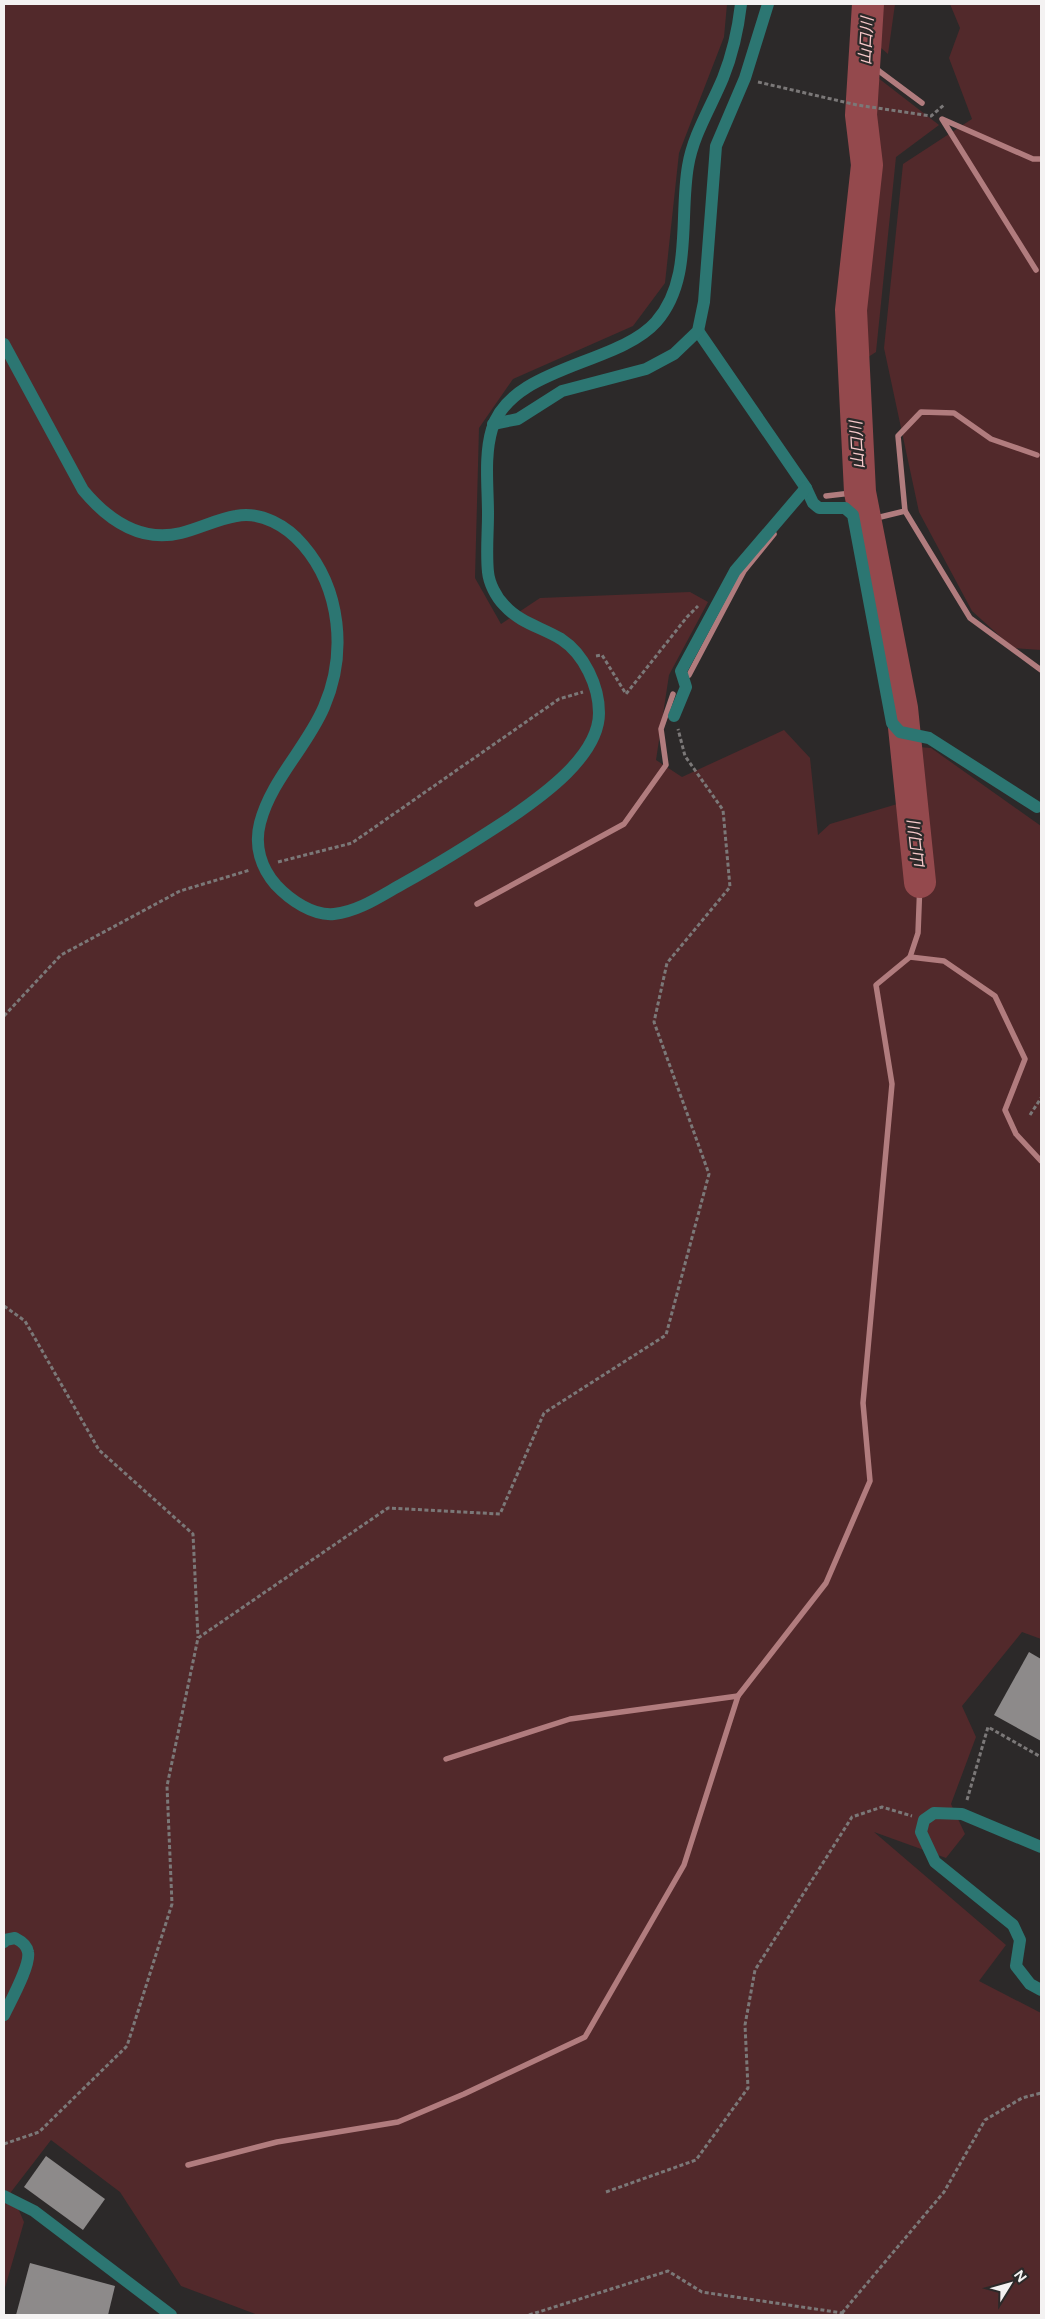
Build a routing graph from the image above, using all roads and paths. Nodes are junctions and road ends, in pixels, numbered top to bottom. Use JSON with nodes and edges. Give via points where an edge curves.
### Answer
{"nodes":[{"id":1,"x":741,"y":4,"type":"edge"},
{"id":2,"x":768,"y":4,"type":"edge"},
{"id":3,"x":745,"y":78,"type":"junction"},
{"id":4,"x":944,"y":105,"type":"dead end"},
{"id":5,"x":698,"y":331,"type":"junction"},
{"id":6,"x":4,"y":344,"type":"edge"},
{"id":7,"x":493,"y":424,"type":"junction"},
{"id":8,"x":806,"y":488,"type":"junction"},
{"id":9,"x":700,"y":604,"type":"dead end"},
{"id":10,"x":582,"y":659,"type":"junction"},
{"id":11,"x":596,"y":688,"type":"junction"},
{"id":12,"x":674,"y":716,"type":"joint"},
{"id":13,"x":1037,"y":807,"type":"dead end"},
{"id":14,"x":263,"y":866,"type":"junction"},
{"id":15,"x":4,"y":1016,"type":"edge"},
{"id":16,"x":1041,"y":1098,"type":"edge"},
{"id":17,"x":1030,"y":1115,"type":"dead end"},
{"id":18,"x":4,"y":1306,"type":"edge"},
{"id":19,"x":198,"y":1638,"type":"junction"},
{"id":20,"x":1041,"y":1757,"type":"edge"},
{"id":21,"x":962,"y":1814,"type":"junction"},
{"id":22,"x":924,"y":1820,"type":"junction"},
{"id":23,"x":1041,"y":1847,"type":"edge"},
{"id":24,"x":4,"y":1942,"type":"edge"},
{"id":25,"x":1041,"y":1990,"type":"edge"},
{"id":26,"x":4,"y":2016,"type":"edge"},
{"id":27,"x":1041,"y":2093,"type":"edge"},
{"id":28,"x":4,"y":2144,"type":"edge"},
{"id":29,"x":606,"y":2192,"type":"dead end"},
{"id":30,"x":4,"y":2196,"type":"edge"},
{"id":31,"x":843,"y":2314,"type":"edge"},
{"id":32,"x":171,"y":2315,"type":"edge"},
{"id":33,"x":529,"y":2315,"type":"edge"}],
"edges":[{"from":1,"to":7,"type":"street","via":[[736,40],[723,78],[694,141],[688,165],[678,282],[669,305],[651,327],[627,342],[530,385],[507,404]]},
{"from":2,"to":3,"type":"street"},
{"from":3,"to":4,"type":"path","via":[[872,108],[931,116]]},
{"from":3,"to":5,"type":"street","via":[[716,146],[704,302]]},
{"from":5,"to":7,"type":"street","via":[[674,354],[646,369],[562,391],[518,419]]},
{"from":5,"to":8,"type":"street"},
{"from":6,"to":14,"type":"street","via":[[83,490],[117,523],[139,533],[176,534],[239,515],[258,516],[285,527],[304,546],[328,585],[338,633],[337,667],[324,708],[270,796],[259,825],[257,847]]},
{"from":7,"to":10,"type":"street","via":[[488,450],[488,577],[500,602],[520,620],[565,641]]},
{"from":8,"to":12,"type":"street","via":[[735,571],[681,671],[686,687]]},
{"from":8,"to":13,"type":"street","via":[[819,508],[845,508],[853,514],[892,723],[900,732],[929,738]]},
{"from":9,"to":10,"type":"path","via":[[626,694],[602,655]]},
{"from":10,"to":11,"type":"street"},
{"from":11,"to":14,"type":"path","via":[[559,699],[352,843]]},
{"from":11,"to":14,"type":"street","via":[[600,717],[592,743],[570,770],[529,805],[459,852],[366,905],[333,914],[316,912],[276,885]]},
{"from":12,"to":19,"type":"path","via":[[685,756],[723,810],[730,887],[667,963],[654,1022],[709,1174],[666,1335],[544,1413],[500,1514],[388,1508]]},
{"from":14,"to":15,"type":"path","via":[[180,892],[61,955]]},
{"from":16,"to":17,"type":"path"},
{"from":18,"to":19,"type":"path","via":[[25,1321],[99,1450],[193,1534]]},
{"from":19,"to":28,"type":"path","via":[[167,1786],[172,1904],[127,2046],[39,2132]]},
{"from":20,"to":21,"type":"path","via":[[988,1727]]},
{"from":21,"to":22,"type":"street","via":[[934,1813]]},
{"from":21,"to":23,"type":"street"},
{"from":22,"to":25,"type":"street","via":[[921,1832],[936,1862],[1012,1925],[1020,1940],[1016,1966],[1030,1984]]},
{"from":22,"to":29,"type":"path","via":[[882,1808],[852,1817],[755,1970],[745,2025],[748,2088],[696,2160]]},
{"from":24,"to":26,"type":"street","via":[[16,1938],[24,1943],[29,1953],[27,1965]]},
{"from":27,"to":31,"type":"path","via":[[1022,2098],[985,2120],[944,2192]]},
{"from":30,"to":32,"type":"street","via":[[34,2211]]},
{"from":31,"to":33,"type":"path","via":[[702,2292],[668,2271]]}]}
